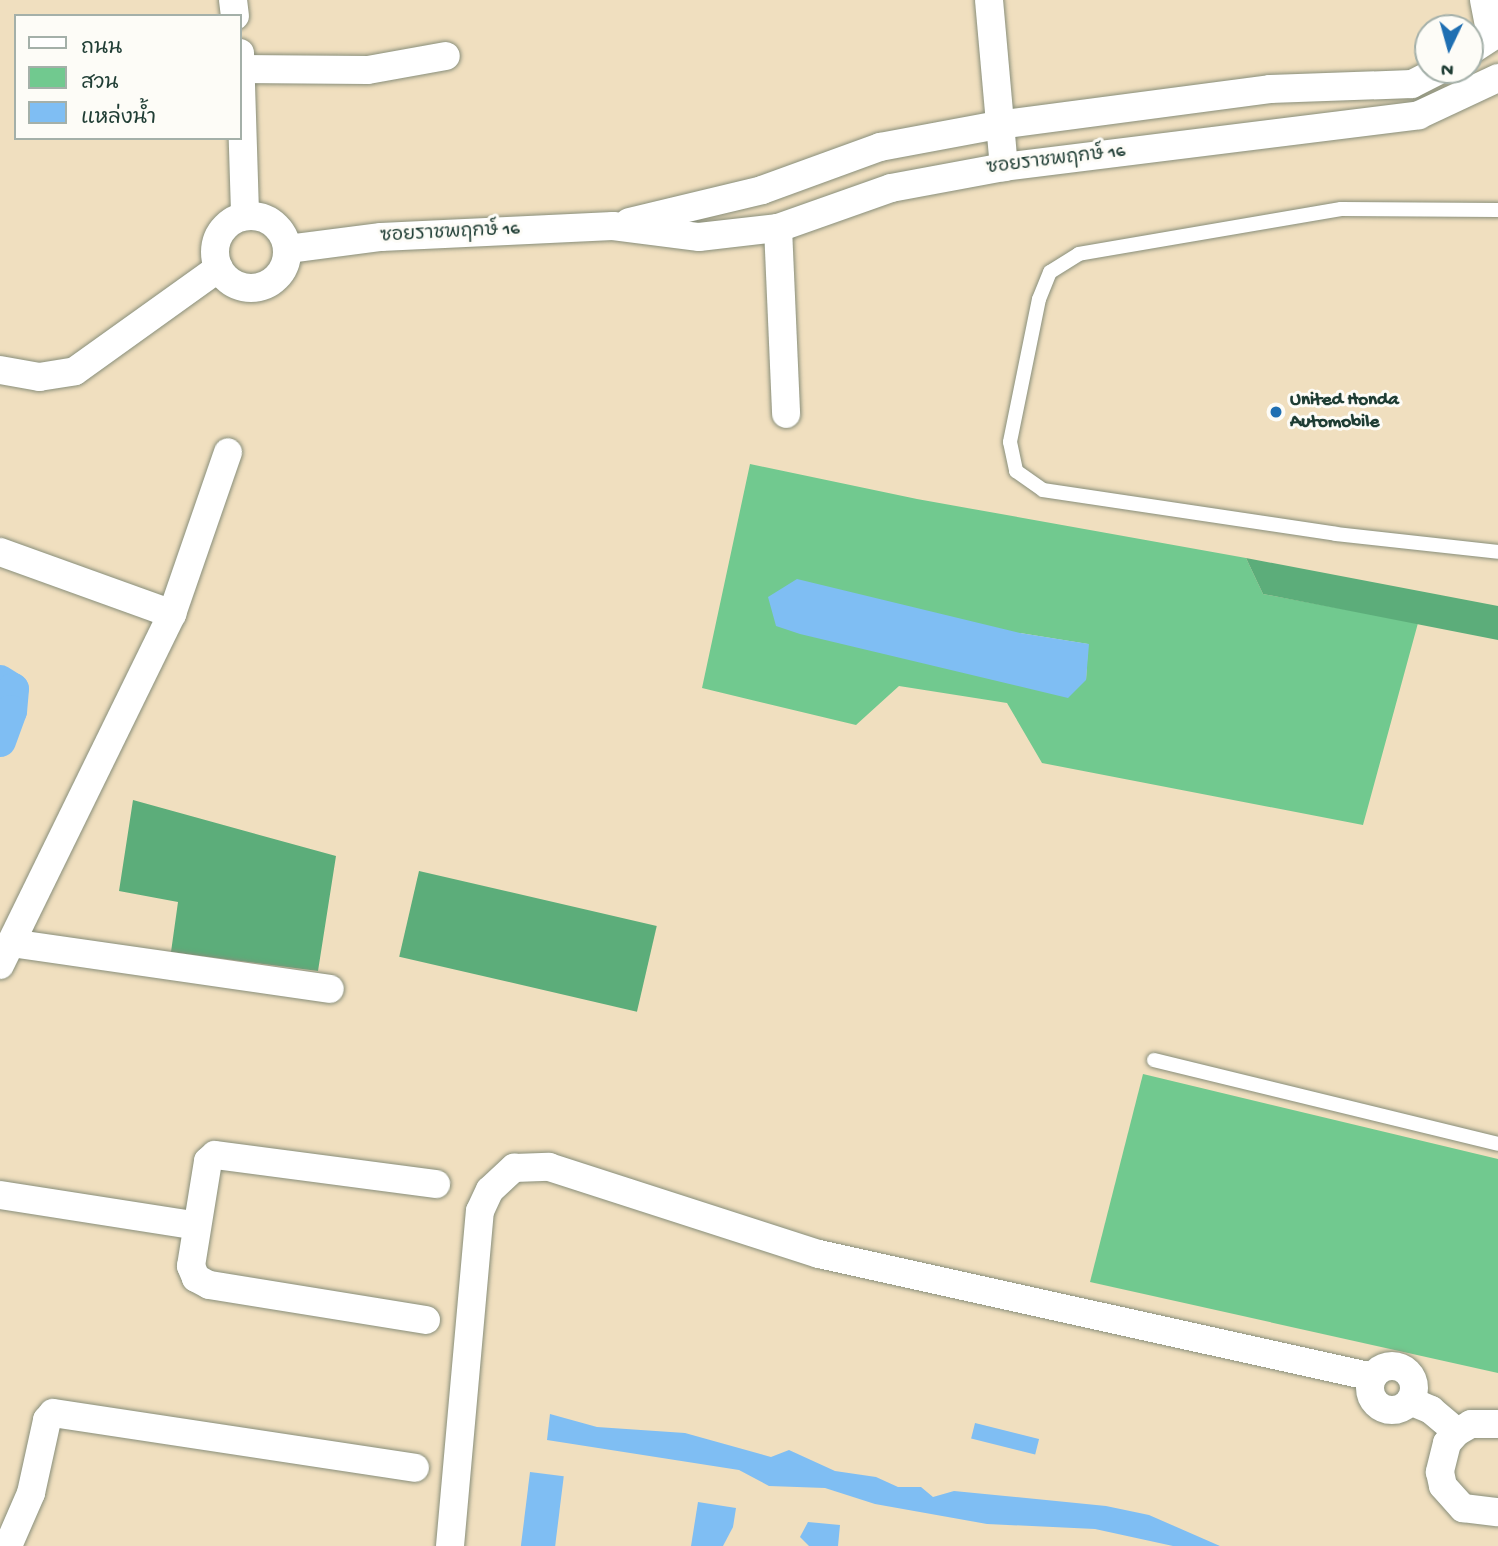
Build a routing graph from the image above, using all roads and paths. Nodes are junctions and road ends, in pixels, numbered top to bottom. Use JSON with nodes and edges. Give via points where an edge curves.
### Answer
{"nodes":[{"id":1,"x":989,"y":0,"type":"edge"},
{"id":2,"x":1485,"y":0,"type":"edge"},
{"id":3,"x":1486,"y":39,"type":"edge"},
{"id":4,"x":446,"y":57,"type":"dead end"},
{"id":5,"x":242,"y":64,"type":"edge"},
{"id":6,"x":1498,"y":78,"type":"edge"},
{"id":7,"x":1414,"y":83,"type":"edge"},
{"id":8,"x":1379,"y":86,"type":"junction"},
{"id":9,"x":1387,"y":121,"type":"junction"},
{"id":10,"x":242,"y":125,"type":"edge"},
{"id":11,"x":998,"y":125,"type":"junction"},
{"id":12,"x":1004,"y":167,"type":"junction"},
{"id":13,"x":1498,"y":210,"type":"edge"},
{"id":14,"x":245,"y":216,"type":"junction"},
{"id":15,"x":613,"y":226,"type":"junction"},
{"id":16,"x":778,"y":228,"type":"junction"},
{"id":17,"x":288,"y":249,"type":"junction"},
{"id":18,"x":219,"y":268,"type":"junction"},
{"id":19,"x":0,"y":370,"type":"edge"},
{"id":20,"x":786,"y":414,"type":"dead end"},
{"id":21,"x":228,"y":452,"type":"dead end"},
{"id":22,"x":0,"y":552,"type":"edge"},
{"id":23,"x":1498,"y":552,"type":"edge"},
{"id":24,"x":172,"y":614,"type":"junction"},
{"id":25,"x":5,"y":954,"type":"edge"},
{"id":26,"x":330,"y":989,"type":"dead end"},
{"id":27,"x":1154,"y":1060,"type":"dead end"},
{"id":28,"x":1498,"y":1144,"type":"edge"},
{"id":29,"x":436,"y":1184,"type":"dead end"},
{"id":30,"x":0,"y":1195,"type":"edge"},
{"id":31,"x":197,"y":1226,"type":"junction"},
{"id":32,"x":426,"y":1320,"type":"dead end"},
{"id":33,"x":1498,"y":1424,"type":"edge"},
{"id":34,"x":1457,"y":1432,"type":"junction"},
{"id":35,"x":415,"y":1468,"type":"dead end"},
{"id":36,"x":1498,"y":1512,"type":"edge"},
{"id":37,"x":8,"y":1546,"type":"edge"},
{"id":38,"x":450,"y":1546,"type":"edge"}],
"edges":[{"from":1,"to":11,"type":"street"},
{"from":2,"to":3,"type":"street"},
{"from":4,"to":5,"type":"street","via":[[368,70]]},
{"from":6,"to":9,"type":"street","name":"ซอยราชพฤกษ์ 16","via":[[1419,115]]},
{"from":7,"to":8,"type":"street","name":"ซอยราชพฤกษ์ 16"},
{"from":8,"to":9,"type":"street"},
{"from":8,"to":11,"type":"street","name":"ซอยราชพฤกษ์ 16","via":[[1270,89]]},
{"from":9,"to":12,"type":"street","name":"ซอยราชพฤกษ์ 16"},
{"from":10,"to":14,"type":"street"},
{"from":11,"to":12,"type":"street"},
{"from":11,"to":15,"type":"street","name":"ซอยราชพฤกษ์ 16","via":[[880,147],[762,190]]},
{"from":12,"to":16,"type":"street","name":"ซอยราชพฤกษ์ 16","via":[[891,188]]},
{"from":13,"to":23,"type":"lane","via":[[1341,209],[1079,254],[1050,272],[1038,299],[1010,442],[1016,471],[1043,490],[1336,534]]},
{"from":14,"to":17,"type":"street","via":[[257,216],[279,227]]},
{"from":14,"to":18,"type":"street","via":[[233,220],[217,238]]},
{"from":15,"to":16,"type":"street","name":"ซอยราชพฤกษ์ 16","via":[[699,237]]},
{"from":15,"to":17,"type":"street","name":"ซอยราชพฤกษ์ 16","via":[[381,237]]},
{"from":16,"to":20,"type":"street"},
{"from":17,"to":18,"type":"street","via":[[282,272],[263,286],[240,286]]},
{"from":18,"to":19,"type":"street","via":[[75,371],[39,377]]},
{"from":21,"to":24,"type":"street"},
{"from":22,"to":24,"type":"street"},
{"from":24,"to":25,"type":"street"},
{"from":25,"to":26,"type":"street"},
{"from":27,"to":28,"type":"lane"},
{"from":29,"to":31,"type":"street","via":[[224,1153],[208,1161]]},
{"from":30,"to":31,"type":"street"},
{"from":31,"to":32,"type":"street","via":[[191,1266],[196,1278],[209,1285]]},
{"from":33,"to":34,"type":"street","via":[[1471,1424]]},
{"from":34,"to":36,"type":"street","via":[[1441,1457],[1443,1486],[1463,1508]]},
{"from":34,"to":38,"type":"street","via":[[1431,1409],[1410,1401],[1398,1409],[1383,1408],[1373,1398],[1373,1377],[819,1254],[549,1167],[514,1168],[489,1190],[480,1211]]},
{"from":35,"to":37,"type":"street","via":[[53,1413],[47,1420],[31,1493]]}]}
